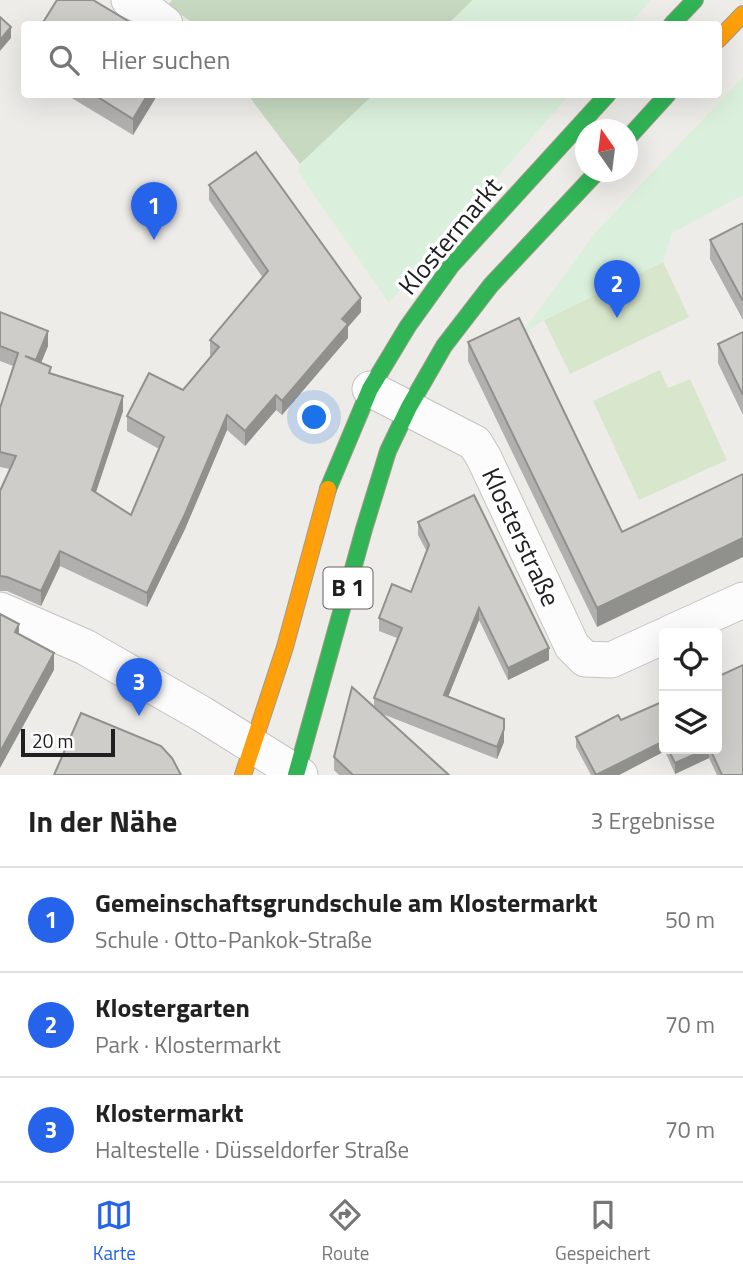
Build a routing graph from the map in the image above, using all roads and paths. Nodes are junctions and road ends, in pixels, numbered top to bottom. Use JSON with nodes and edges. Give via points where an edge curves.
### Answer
{"nodes":[{"id":1,"x":129,"y":0,"type":"edge"},
{"id":2,"x":695,"y":0,"type":"edge"},
{"id":3,"x":743,"y":14,"type":"edge"},
{"id":4,"x":161,"y":21,"type":"edge"},
{"id":5,"x":676,"y":21,"type":"edge"},
{"id":6,"x":722,"y":37,"type":"edge"},
{"id":7,"x":604,"y":98,"type":"edge"},
{"id":8,"x":664,"y":98,"type":"edge"},
{"id":9,"x":638,"y":127,"type":"edge"},
{"id":10,"x":588,"y":182,"type":"edge"},
{"id":11,"x":370,"y":389,"type":"junction"},
{"id":12,"x":409,"y":407,"type":"junction"},
{"id":13,"x":743,"y":600,"type":"edge"},
{"id":14,"x":0,"y":610,"type":"edge"},
{"id":15,"x":681,"y":628,"type":"edge"},
{"id":16,"x":659,"y":638,"type":"edge"},
{"id":17,"x":248,"y":761,"type":"edge"},
{"id":18,"x":297,"y":774,"type":"edge"}],
"edges":[{"from":1,"to":4,"type":"street"},
{"from":2,"to":5,"type":"main road"},
{"from":3,"to":6,"type":"main road"},
{"from":7,"to":11,"type":"main road","name":"Klostermarkt","number":"B 1","via":[[452,266]]},
{"from":8,"to":9,"type":"main road"},
{"from":10,"to":12,"type":"main road","number":"B 1","via":[[491,285],[444,346]]},
{"from":11,"to":12,"type":"street","name":"Klosterstraße"},
{"from":11,"to":17,"type":"main road","name":"Klostermarkt","number":"B 1","via":[[327,493]]},
{"from":12,"to":16,"type":"street","name":"Klosterstraße","via":[[475,443],[572,646],[584,659],[611,660]]},
{"from":12,"to":18,"type":"main road","number":"B 1","via":[[388,451],[364,529]]},
{"from":13,"to":15,"type":"street"},
{"from":14,"to":17,"type":"street","via":[[85,647],[202,714]]},
{"from":17,"to":18,"type":"street"}]}
